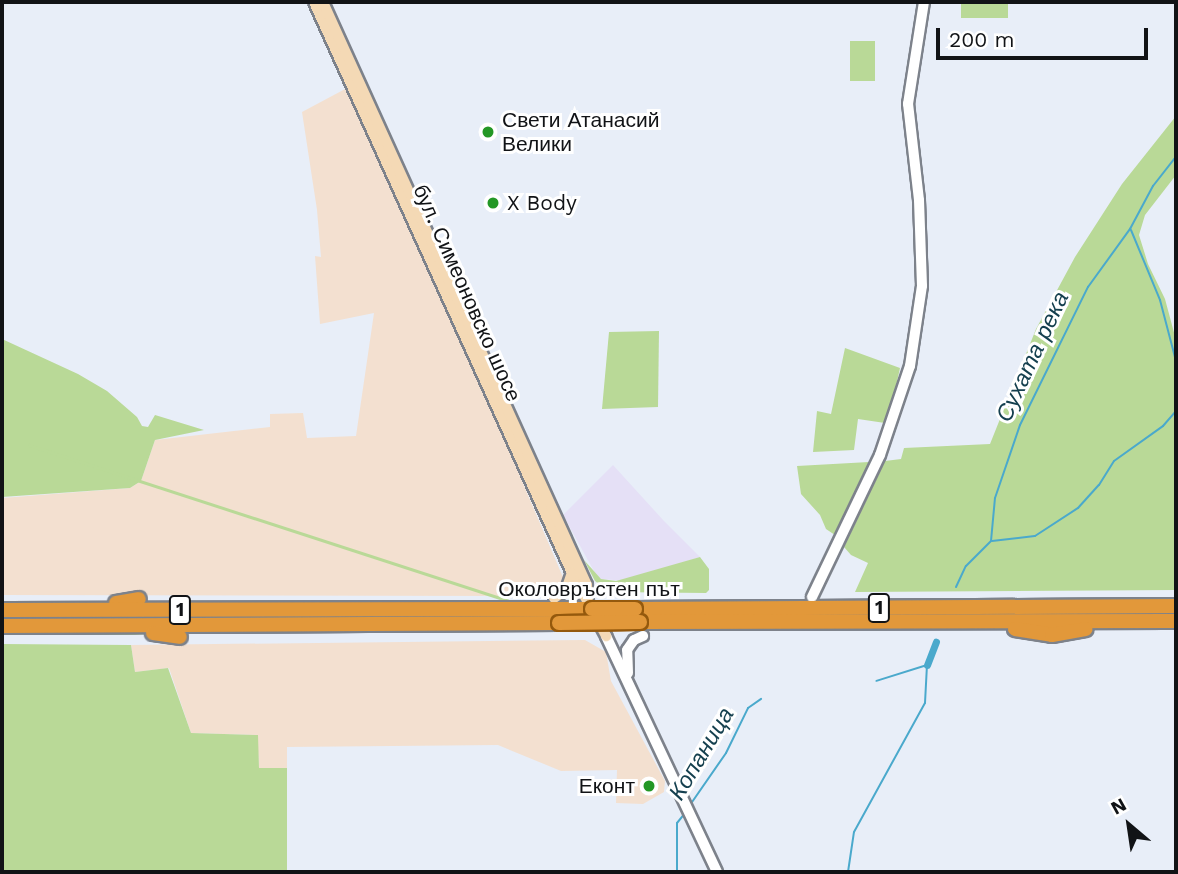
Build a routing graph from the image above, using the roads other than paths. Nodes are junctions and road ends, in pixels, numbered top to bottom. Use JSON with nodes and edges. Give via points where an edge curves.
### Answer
{"nodes":[{"id":1,"x":314,"y":2,"type":"edge"},
{"id":2,"x":323,"y":2,"type":"edge"},
{"id":3,"x":925,"y":2,"type":"edge"},
{"id":4,"x":572,"y":573,"type":"junction"},
{"id":5,"x":588,"y":597,"type":"junction"},
{"id":6,"x":812,"y":597,"type":"dead end"},
{"id":7,"x":1018,"y":597,"type":"dead end"},
{"id":8,"x":1056,"y":597,"type":"dead end"},
{"id":9,"x":139,"y":599,"type":"dead end"},
{"id":10,"x":156,"y":599,"type":"dead end"},
{"id":11,"x":1124,"y":606,"type":"junction"},
{"id":12,"x":1176,"y":607,"type":"edge"},
{"id":13,"x":2,"y":610,"type":"edge"},
{"id":14,"x":73,"y":610,"type":"junction"},
{"id":15,"x":210,"y":610,"type":"junction"},
{"id":16,"x":556,"y":610,"type":"junction"},
{"id":17,"x":965,"y":615,"type":"junction"},
{"id":18,"x":1176,"y":621,"type":"edge"},
{"id":19,"x":639,"y":622,"type":"junction"},
{"id":20,"x":2,"y":626,"type":"edge"},
{"id":21,"x":92,"y":626,"type":"junction"},
{"id":22,"x":281,"y":626,"type":"junction"},
{"id":23,"x":606,"y":636,"type":"joint"},
{"id":24,"x":180,"y":637,"type":"dead end"},
{"id":25,"x":206,"y":637,"type":"dead end"},
{"id":26,"x":635,"y":697,"type":"junction"},
{"id":27,"x":717,"y":872,"type":"edge"}],
"edges":[{"from":1,"to":4,"type":"main road","name":"бул. Симеоновско шосе"},
{"from":2,"to":5,"type":"main road","name":"бул. Симеоновско шосе","via":[[587,585]]},
{"from":3,"to":6,"type":"street","via":[[908,104],[919,200],[922,286],[910,366],[880,455]]},
{"from":4,"to":5,"type":"main road","name":"бул. Симеоновско шосе"},
{"from":4,"to":16,"type":"main road"},
{"from":5,"to":23,"type":"main road","name":"бул. Симеоновско шосе"},
{"from":7,"to":17,"type":"highway"},
{"from":8,"to":11,"type":"highway"},
{"from":9,"to":14,"type":"highway"},
{"from":10,"to":15,"type":"highway"},
{"from":11,"to":12,"type":"highway","name":"Околовръстен път","number":"1"},
{"from":11,"to":17,"type":"highway","name":"Околовръстен път","number":"1"},
{"from":13,"to":14,"type":"highway","name":"Околовръстен път","number":"1"},
{"from":14,"to":15,"type":"highway","name":"Околовръстен път","number":"1"},
{"from":15,"to":16,"type":"highway","name":"Околовръстен път","number":"1"},
{"from":16,"to":19,"type":"highway","name":"Околовръстен път","number":"1","bridge":true},
{"from":16,"to":22,"type":"highway","name":"Околовръстен път","number":"1"},
{"from":17,"to":18,"type":"highway","name":"Околовръстен път","number":"1"},
{"from":17,"to":19,"type":"highway","name":"Околовръстен път","number":"1"},
{"from":19,"to":26,"type":"street","via":[[626,656]]},
{"from":20,"to":21,"type":"highway","name":"Околовръстен път","number":"1"},
{"from":21,"to":22,"type":"highway","name":"Околовръстен път","number":"1"},
{"from":21,"to":24,"type":"highway"},
{"from":22,"to":25,"type":"highway"},
{"from":23,"to":26,"type":"street","name":"бул. Симеоновско шосе"},
{"from":26,"to":27,"type":"street","name":"бул. Симеоновско шосе"}]}
